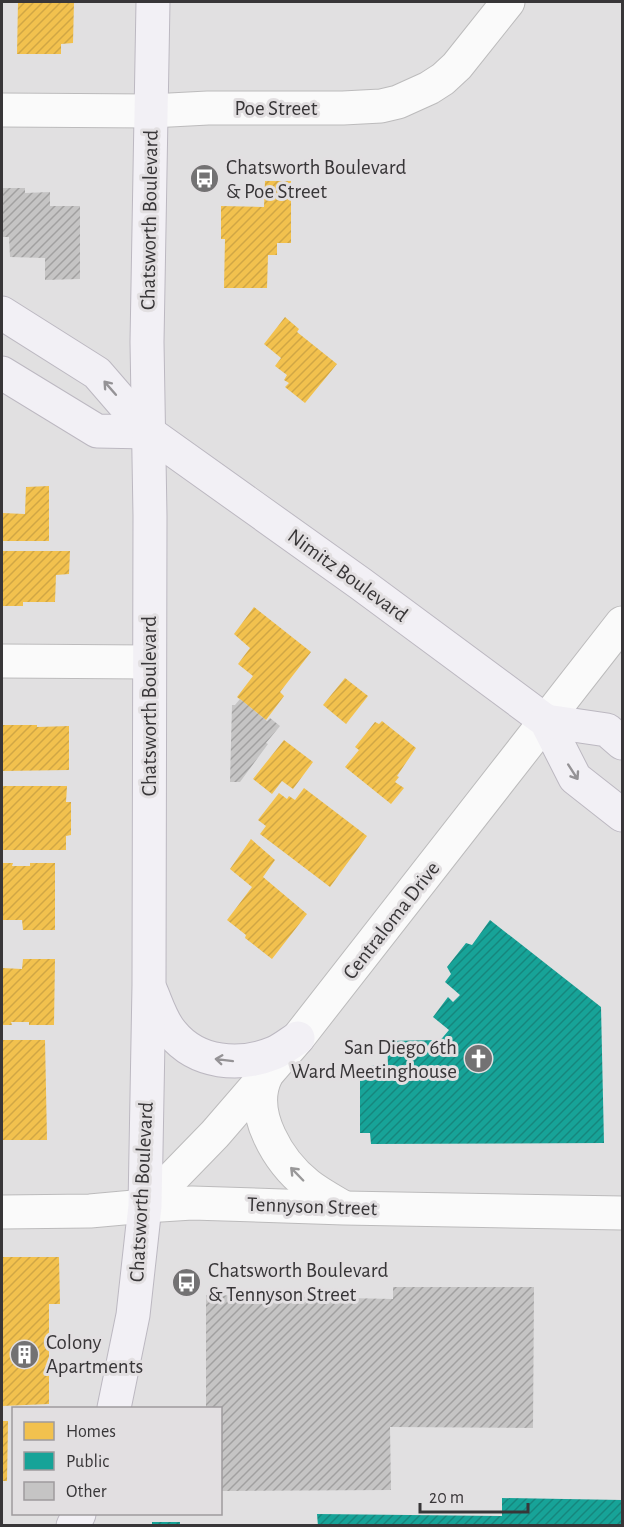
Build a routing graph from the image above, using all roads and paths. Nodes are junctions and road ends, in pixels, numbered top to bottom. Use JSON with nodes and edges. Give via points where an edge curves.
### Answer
{"nodes":[{"id":1,"x":153,"y":2,"type":"edge"},
{"id":2,"x":508,"y":2,"type":"edge"},
{"id":3,"x":2,"y":110,"type":"edge"},
{"id":4,"x":151,"y":111,"type":"junction"},
{"id":5,"x":2,"y":313,"type":"edge"},
{"id":6,"x":2,"y":373,"type":"edge"},
{"id":7,"x":148,"y":432,"type":"junction"},
{"id":8,"x":622,"y":623,"type":"edge"},
{"id":9,"x":2,"y":661,"type":"edge"},
{"id":10,"x":149,"y":662,"type":"junction"},
{"id":11,"x":546,"y":721,"type":"junction"},
{"id":12,"x":622,"y":742,"type":"edge"},
{"id":13,"x":622,"y":815,"type":"edge"},
{"id":14,"x":149,"y":985,"type":"junction"},
{"id":15,"x":298,"y":1038,"type":"junction"},
{"id":16,"x":266,"y":1076,"type":"junction"},
{"id":17,"x":145,"y":1206,"type":"junction"},
{"id":18,"x":344,"y":1208,"type":"junction"},
{"id":19,"x":2,"y":1212,"type":"edge"},
{"id":20,"x":622,"y":1213,"type":"edge"},
{"id":21,"x":114,"y":1407,"type":"edge"}],
"edges":[{"from":1,"to":4,"type":"main road","name":"Chatsworth Boulevard"},
{"from":2,"to":4,"type":"street","name":"Poe Street","via":[[443,79],[398,102],[343,108]]},
{"from":3,"to":4,"type":"street","name":"Poe Street"},
{"from":4,"to":7,"type":"main road","name":"Chatsworth Boulevard"},
{"from":7,"to":5,"type":"main road","name":"Nimitz Boulevard","one_way":true,"via":[[97,373]]},
{"from":6,"to":7,"type":"main road","via":[[97,431]]},
{"from":7,"to":10,"type":"main road","name":"Chatsworth Boulevard"},
{"from":7,"to":11,"type":"main road","name":"Nimitz Boulevard"},
{"from":8,"to":11,"type":"street","name":"Centraloma Drive"},
{"from":9,"to":10,"type":"street"},
{"from":10,"to":14,"type":"main road","name":"Chatsworth Boulevard"},
{"from":11,"to":12,"type":"main road","name":"Nimitz Boulevard","via":[[606,730]]},
{"from":11,"to":13,"type":"main road","name":"Nimitz Boulevard","one_way":true,"via":[[575,778]]},
{"from":11,"to":15,"type":"street","name":"Centraloma Drive"},
{"from":15,"to":14,"type":"main road","one_way":true,"via":[[258,1059],[237,1062],[203,1056],[185,1047],[170,1032]]},
{"from":14,"to":17,"type":"main road","name":"Chatsworth Boulevard"},
{"from":15,"to":16,"type":"street","name":"Centraloma Drive"},
{"from":16,"to":17,"type":"street","name":"Centraloma Drive"},
{"from":18,"to":16,"type":"street","one_way":true,"via":[[307,1185],[275,1148],[261,1114],[261,1090]]},
{"from":17,"to":18,"type":"street","name":"Tennyson Street","via":[[205,1203]]},
{"from":17,"to":19,"type":"street","name":"Tennyson Street"},
{"from":17,"to":21,"type":"main road","name":"Chatsworth Boulevard","via":[[133,1315]]},
{"from":18,"to":20,"type":"street","name":"Tennyson Street"}]}
